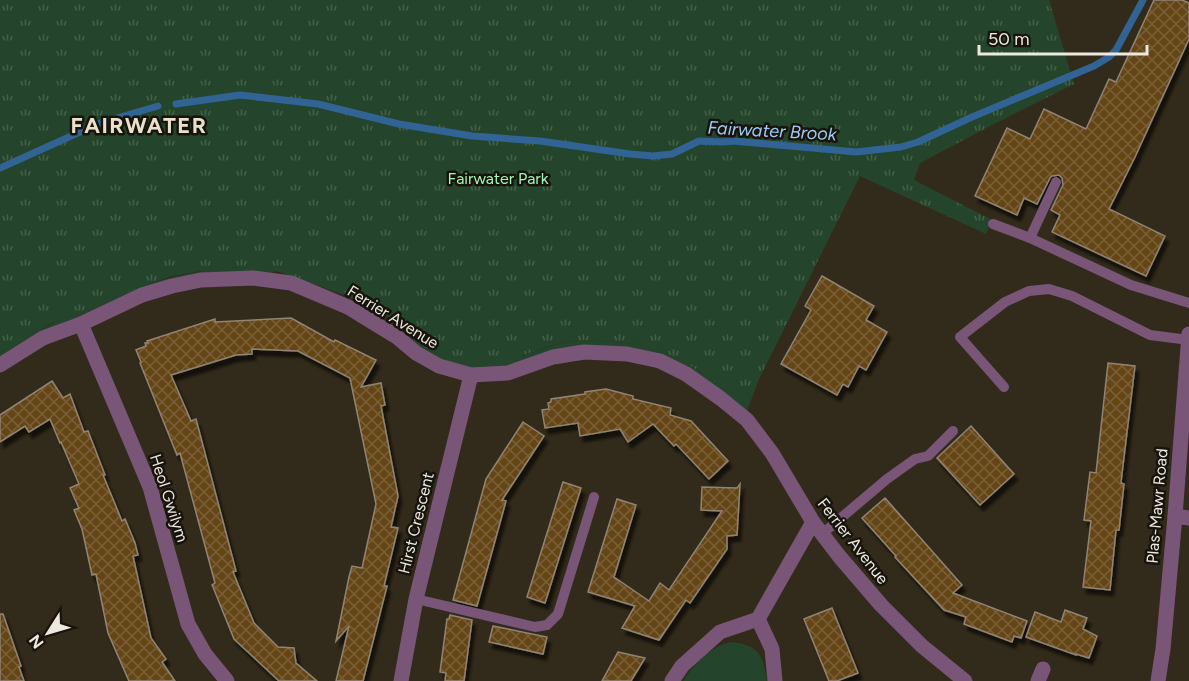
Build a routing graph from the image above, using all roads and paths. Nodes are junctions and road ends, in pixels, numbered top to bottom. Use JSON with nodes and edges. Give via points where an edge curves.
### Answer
{"nodes":[{"id":1,"x":1056,"y":182,"type":"dead end"},
{"id":2,"x":993,"y":224,"type":"dead end"},
{"id":3,"x":1030,"y":238,"type":"junction"},
{"id":4,"x":1189,"y":303,"type":"edge"},
{"id":5,"x":81,"y":324,"type":"junction"},
{"id":6,"x":1189,"y":334,"type":"edge"},
{"id":7,"x":1189,"y":340,"type":"edge"},
{"id":8,"x":0,"y":365,"type":"edge"},
{"id":9,"x":471,"y":375,"type":"junction"},
{"id":10,"x":1004,"y":387,"type":"dead end"},
{"id":11,"x":953,"y":431,"type":"dead end"},
{"id":12,"x":594,"y":497,"type":"dead end"},
{"id":13,"x":1182,"y":517,"type":"edge"},
{"id":14,"x":817,"y":528,"type":"junction"},
{"id":15,"x":416,"y":599,"type":"junction"},
{"id":16,"x":758,"y":619,"type":"junction"},
{"id":17,"x":227,"y":681,"type":"edge"},
{"id":18,"x":401,"y":681,"type":"edge"},
{"id":19,"x":672,"y":681,"type":"edge"},
{"id":20,"x":775,"y":681,"type":"edge"},
{"id":21,"x":964,"y":681,"type":"edge"},
{"id":22,"x":1158,"y":681,"type":"edge"}],
"edges":[{"from":1,"to":3,"type":"lane"},
{"from":2,"to":3,"type":"lane"},
{"from":3,"to":4,"type":"lane","via":[[1131,285]]},
{"from":5,"to":8,"type":"street","name":"Ferrier Avenue","via":[[44,338]]},
{"from":5,"to":9,"type":"street","name":"Ferrier Avenue","via":[[142,295],[172,286],[201,280],[253,278],[291,283],[348,307],[416,353],[440,366]]},
{"from":5,"to":17,"type":"street","name":"Heol Gwilym","via":[[150,487],[188,624]]},
{"from":6,"to":7,"type":"street","name":"Plas-Mawr Road"},
{"from":7,"to":10,"type":"lane","via":[[1150,335],[1072,296],[1049,289],[1029,291],[1005,302],[960,337]]},
{"from":7,"to":13,"type":"street","name":"Plas-Mawr Road"},
{"from":9,"to":14,"type":"street","name":"Ferrier Avenue","via":[[508,373],[554,357],[584,352],[627,354],[660,361],[686,374],[747,420],[772,453]]},
{"from":9,"to":15,"type":"street","name":"Hirst Crescent"},
{"from":11,"to":14,"type":"lane","via":[[928,456],[915,459]]},
{"from":12,"to":15,"type":"lane","via":[[558,614],[547,625],[535,627]]},
{"from":13,"to":22,"type":"street","name":"Plas-Mawr Road"},
{"from":14,"to":16,"type":"street"},
{"from":14,"to":21,"type":"street","name":"Ferrier Avenue","via":[[880,605]]},
{"from":15,"to":18,"type":"street","name":"Hirst Crescent"},
{"from":16,"to":19,"type":"street","via":[[720,632],[682,666]]},
{"from":16,"to":20,"type":"street","via":[[772,649]]}]}
